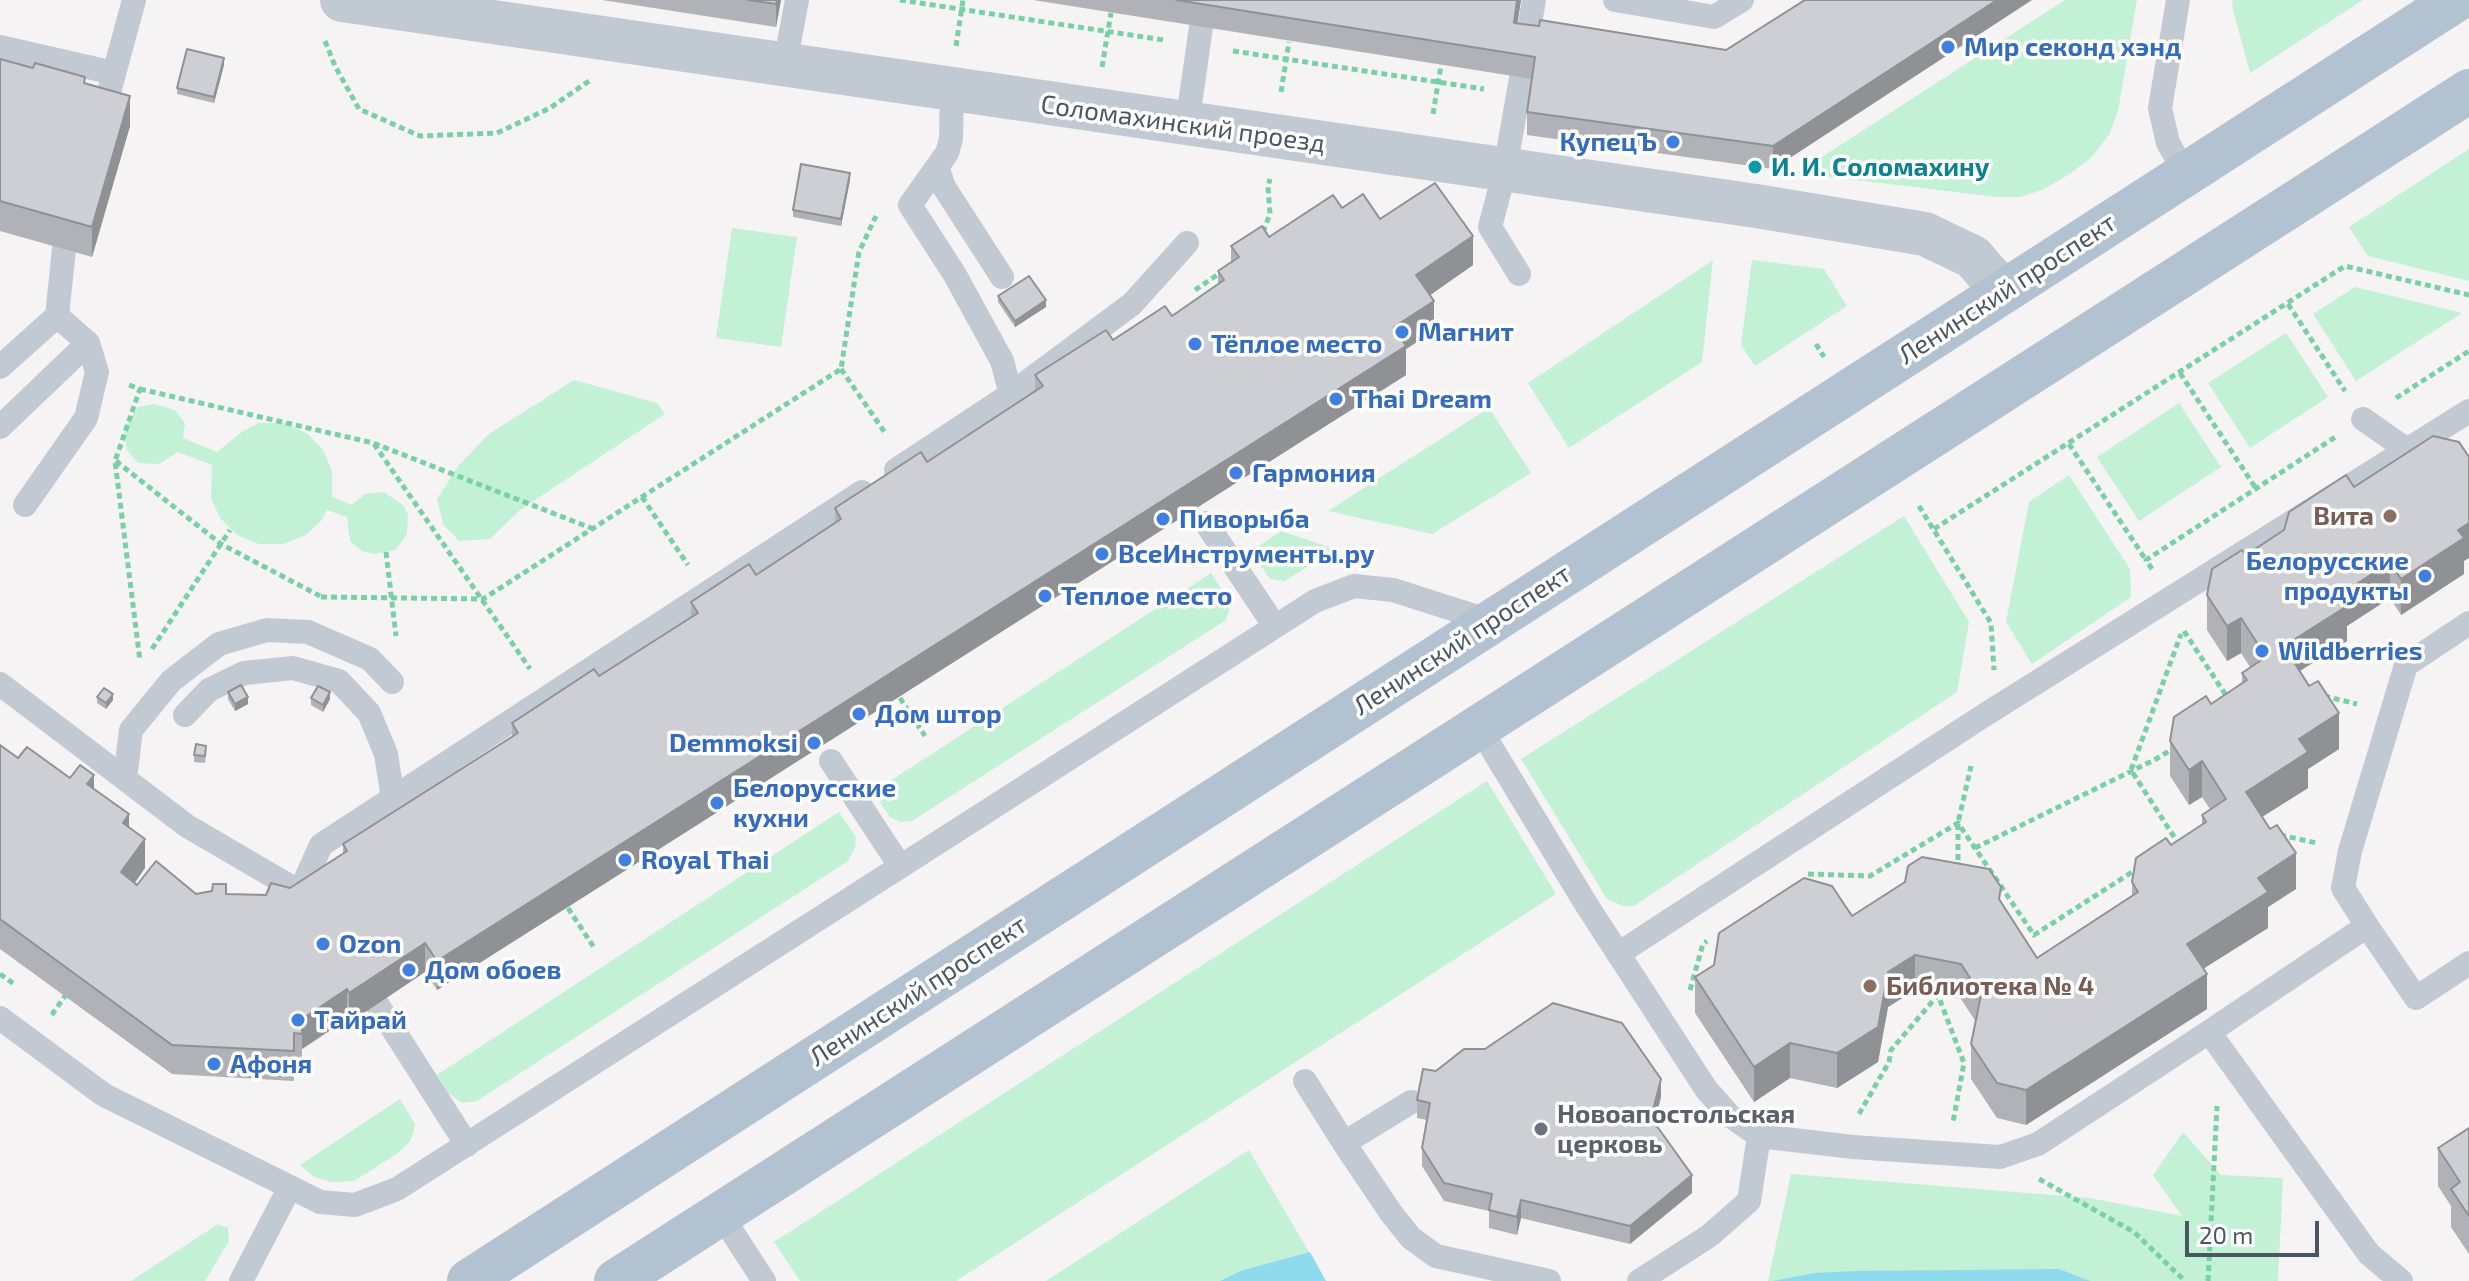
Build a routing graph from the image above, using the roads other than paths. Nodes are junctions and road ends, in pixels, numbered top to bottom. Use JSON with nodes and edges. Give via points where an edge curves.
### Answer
{"nodes":[{"id":1,"x":134,"y":0,"type":"edge"},
{"id":2,"x":342,"y":0,"type":"edge"},
{"id":3,"x":797,"y":0,"type":"edge"},
{"id":4,"x":1534,"y":0,"type":"edge"},
{"id":5,"x":1615,"y":0,"type":"edge"},
{"id":6,"x":1742,"y":0,"type":"edge"},
{"id":7,"x":2178,"y":0,"type":"edge"},
{"id":8,"x":2456,"y":0,"type":"edge"},
{"id":9,"x":1201,"y":27,"type":"dead end"},
{"id":10,"x":0,"y":47,"type":"edge"},
{"id":11,"x":1526,"y":47,"type":"edge"},
{"id":12,"x":785,"y":64,"type":"junction"},
{"id":13,"x":114,"y":73,"type":"junction"},
{"id":14,"x":953,"y":74,"type":"junction"},
{"id":15,"x":1521,"y":78,"type":"edge"},
{"id":16,"x":2469,"y":91,"type":"edge"},
{"id":17,"x":102,"y":118,"type":"edge"},
{"id":18,"x":1187,"y":125,"type":"junction"},
{"id":19,"x":938,"y":169,"type":"junction"},
{"id":20,"x":1505,"y":170,"type":"junction"},
{"id":21,"x":2186,"y":174,"type":"junction"},
{"id":22,"x":1187,"y":243,"type":"dead end"},
{"id":23,"x":64,"y":249,"type":"edge"},
{"id":24,"x":1519,"y":274,"type":"dead end"},
{"id":25,"x":1002,"y":277,"type":"dead end"},
{"id":26,"x":2003,"y":292,"type":"junction"},
{"id":27,"x":57,"y":316,"type":"junction"},
{"id":28,"x":88,"y":343,"type":"junction"},
{"id":29,"x":0,"y":367,"type":"edge"},
{"id":30,"x":1011,"y":394,"type":"junction"},
{"id":31,"x":2469,"y":411,"type":"edge"},
{"id":32,"x":2363,"y":419,"type":"road end"},
{"id":33,"x":0,"y":427,"type":"edge"},
{"id":34,"x":2406,"y":449,"type":"junction"},
{"id":35,"x":2424,"y":477,"type":"edge"},
{"id":36,"x":25,"y":505,"type":"dead end"},
{"id":37,"x":1206,"y":523,"type":"edge"},
{"id":38,"x":1490,"y":621,"type":"junction"},
{"id":39,"x":2469,"y":623,"type":"edge"},
{"id":40,"x":1274,"y":625,"type":"junction"},
{"id":41,"x":392,"y":682,"type":"dead end"},
{"id":42,"x":0,"y":684,"type":"edge"},
{"id":43,"x":185,"y":715,"type":"dead end"},
{"id":44,"x":1479,"y":727,"type":"junction"},
{"id":45,"x":831,"y":761,"type":"edge"},
{"id":46,"x":125,"y":779,"type":"junction"},
{"id":47,"x":393,"y":799,"type":"junction"},
{"id":48,"x":900,"y":866,"type":"junction"},
{"id":49,"x":2367,"y":926,"type":"junction"},
{"id":50,"x":1618,"y":954,"type":"junction"},
{"id":51,"x":2469,"y":963,"type":"edge"},
{"id":52,"x":377,"y":1004,"type":"edge"},
{"id":53,"x":0,"y":1018,"type":"edge"},
{"id":54,"x":2215,"y":1039,"type":"junction"},
{"id":55,"x":1305,"y":1081,"type":"dead end"},
{"id":56,"x":1411,"y":1102,"type":"dead end"},
{"id":57,"x":1759,"y":1136,"type":"junction"},
{"id":58,"x":1344,"y":1143,"type":"junction"},
{"id":59,"x":467,"y":1145,"type":"junction"},
{"id":60,"x":290,"y":1187,"type":"junction"},
{"id":61,"x":720,"y":1213,"type":"junction"},
{"id":62,"x":241,"y":1281,"type":"edge"},
{"id":63,"x":469,"y":1281,"type":"edge"},
{"id":64,"x":616,"y":1281,"type":"edge"},
{"id":65,"x":764,"y":1281,"type":"edge"},
{"id":66,"x":1549,"y":1281,"type":"edge"},
{"id":67,"x":1639,"y":1281,"type":"edge"},
{"id":68,"x":2401,"y":1281,"type":"edge"}],
"edges":[{"from":1,"to":13,"type":"lane"},
{"from":2,"to":12,"type":"street","name":"Соломахинский проезд"},
{"from":3,"to":12,"type":"lane"},
{"from":4,"to":11,"type":"lane"},
{"from":5,"to":6,"type":"lane","via":[[1714,17]]},
{"from":7,"to":21,"type":"lane","via":[[2160,108],[2168,143]]},
{"from":8,"to":21,"type":"main road","name":"Ленинский проспект"},
{"from":9,"to":18,"type":"lane"},
{"from":10,"to":13,"type":"lane"},
{"from":12,"to":14,"type":"street","name":"Соломахинский проезд"},
{"from":13,"to":17,"type":"lane"},
{"from":14,"to":18,"type":"street","name":"Соломахинский проезд"},
{"from":14,"to":19,"type":"lane","via":[[951,139]]},
{"from":15,"to":20,"type":"lane"},
{"from":16,"to":44,"type":"main road"},
{"from":18,"to":20,"type":"street","name":"Соломахинский проезд"},
{"from":19,"to":25,"type":"lane","via":[[944,187]]},
{"from":19,"to":30,"type":"lane","via":[[910,205],[1002,361]]},
{"from":20,"to":24,"type":"lane","via":[[1490,227]]},
{"from":20,"to":26,"type":"street","name":"Соломахинский проезд","via":[[1925,234],[1973,257]]},
{"from":21,"to":26,"type":"main road","name":"Ленинский проспект"},
{"from":22,"to":30,"type":"lane","via":[[1132,304]]},
{"from":23,"to":27,"type":"lane"},
{"from":26,"to":38,"type":"main road","name":"Ленинский проспект"},
{"from":27,"to":28,"type":"lane"},
{"from":27,"to":29,"type":"lane"},
{"from":28,"to":33,"type":"lane"},
{"from":28,"to":36,"type":"lane","via":[[97,372],[86,418]]},
{"from":30,"to":47,"type":"lane"},
{"from":31,"to":34,"type":"lane"},
{"from":32,"to":34,"type":"lane"},
{"from":34,"to":35,"type":"lane"},
{"from":34,"to":50,"type":"lane"},
{"from":37,"to":40,"type":"lane"},
{"from":38,"to":40,"type":"lane","via":[[1393,590],[1354,586]]},
{"from":38,"to":63,"type":"main road","name":"Ленинский проспект"},
{"from":39,"to":49,"type":"lane","via":[[2406,665],[2343,888]]},
{"from":40,"to":48,"type":"lane"},
{"from":41,"to":46,"type":"lane","via":[[370,659],[308,632],[267,630],[219,644],[171,681],[131,730]]},
{"from":42,"to":46,"type":"lane"},
{"from":43,"to":47,"type":"lane","via":[[209,690],[244,673],[293,668],[339,681],[369,713],[386,754]]},
{"from":44,"to":50,"type":"lane"},
{"from":44,"to":61,"type":"main road"},
{"from":45,"to":48,"type":"lane"},
{"from":46,"to":47,"type":"lane","via":[[187,826],[305,898],[321,845]]},
{"from":48,"to":59,"type":"lane"},
{"from":49,"to":51,"type":"lane","via":[[2416,998]]},
{"from":49,"to":54,"type":"lane"},
{"from":50,"to":57,"type":"lane","via":[[1706,1089],[1729,1115]]},
{"from":52,"to":59,"type":"lane"},
{"from":53,"to":60,"type":"lane","via":[[104,1095]]},
{"from":54,"to":57,"type":"lane","via":[[2038,1144],[2000,1157]]},
{"from":54,"to":68,"type":"lane","via":[[2369,1254]]},
{"from":55,"to":58,"type":"lane"},
{"from":56,"to":58,"type":"lane"},
{"from":57,"to":67,"type":"lane","via":[[1749,1201],[1709,1236]]},
{"from":58,"to":66,"type":"lane","via":[[1397,1221],[1436,1256]]},
{"from":59,"to":60,"type":"lane","via":[[397,1189],[355,1205],[320,1202]]},
{"from":60,"to":62,"type":"lane"},
{"from":61,"to":64,"type":"main road"},
{"from":61,"to":65,"type":"lane"}]}
